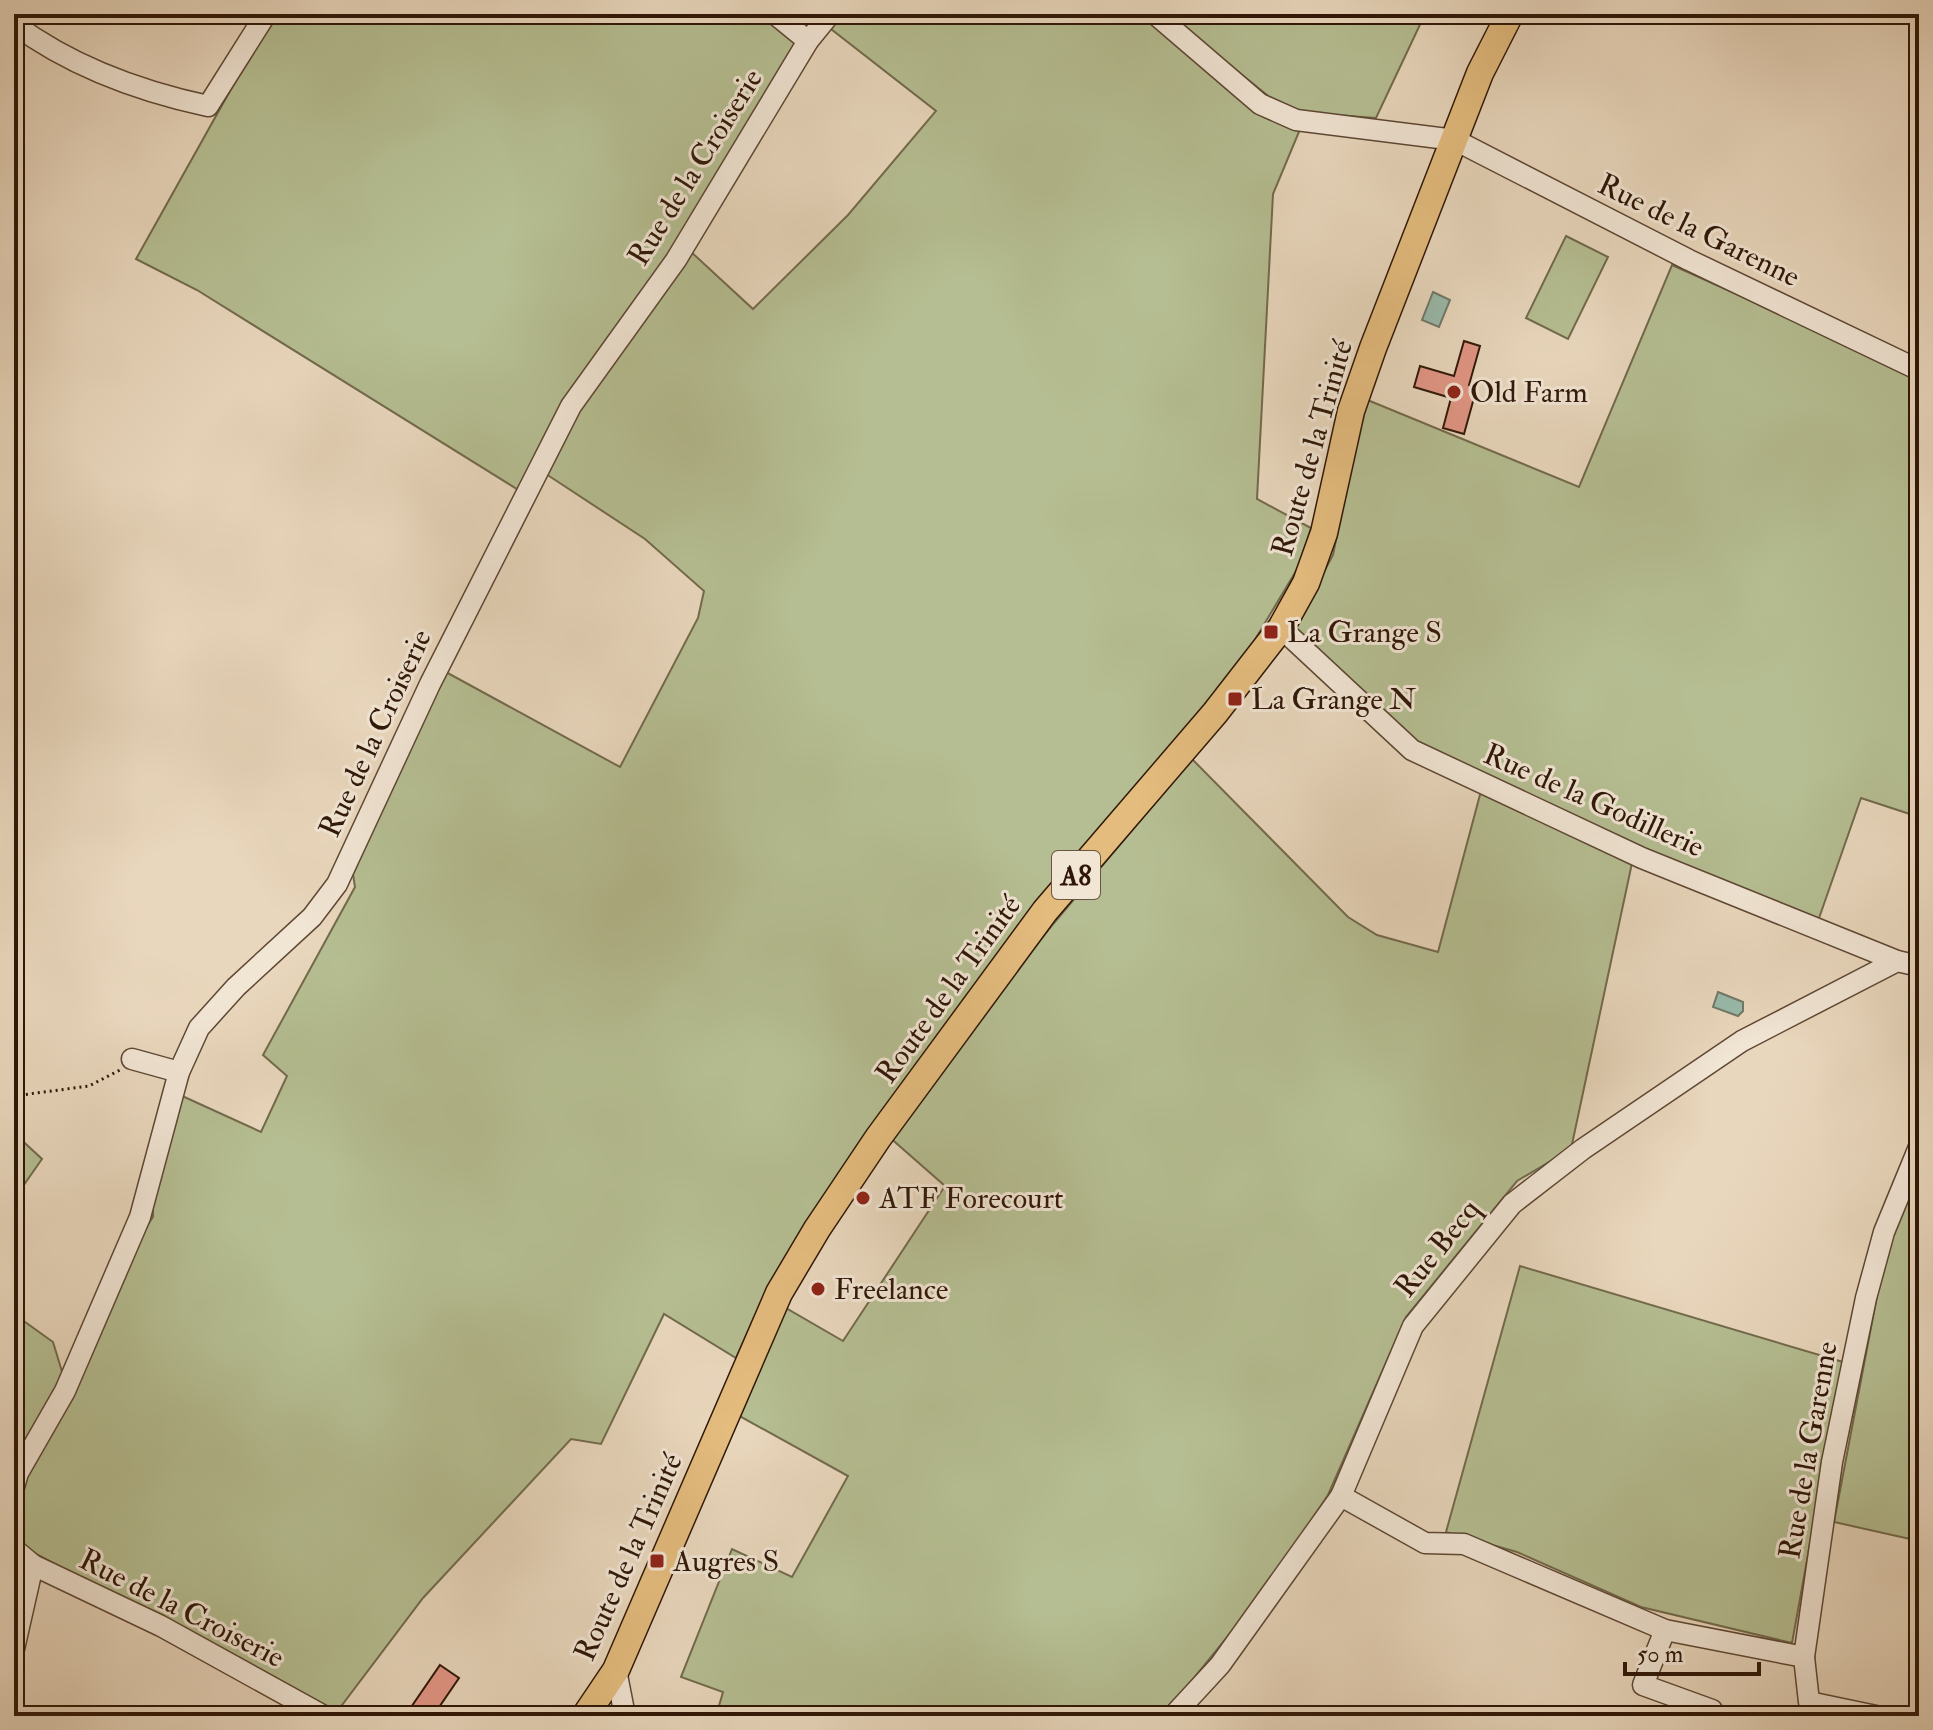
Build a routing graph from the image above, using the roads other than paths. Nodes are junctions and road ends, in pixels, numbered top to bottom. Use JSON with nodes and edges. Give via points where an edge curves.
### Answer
{"nodes":[{"id":1,"x":266,"y":14,"type":"edge"},
{"id":2,"x":775,"y":14,"type":"edge"},
{"id":3,"x":830,"y":14,"type":"edge"},
{"id":4,"x":1155,"y":14,"type":"edge"},
{"id":5,"x":1510,"y":14,"type":"edge"},
{"id":6,"x":14,"y":24,"type":"edge"},
{"id":7,"x":808,"y":41,"type":"junction"},
{"id":8,"x":1455,"y":140,"type":"junction"},
{"id":9,"x":1919,"y":370,"type":"edge"},
{"id":10,"x":1281,"y":628,"type":"junction"},
{"id":11,"x":1897,"y":961,"type":"junction"},
{"id":12,"x":1919,"y":966,"type":"edge"},
{"id":13,"x":132,"y":1059,"type":"road end"},
{"id":14,"x":179,"y":1072,"type":"junction"},
{"id":15,"x":1919,"y":1147,"type":"edge"},
{"id":16,"x":15,"y":1477,"type":"edge"},
{"id":17,"x":1341,"y":1496,"type":"junction"},
{"id":18,"x":14,"y":1549,"type":"edge"},
{"id":19,"x":33,"y":1565,"type":"junction"},
{"id":20,"x":1665,"y":1630,"type":"junction"},
{"id":21,"x":14,"y":1649,"type":"edge"},
{"id":22,"x":1804,"y":1657,"type":"junction"},
{"id":23,"x":616,"y":1670,"type":"junction"},
{"id":24,"x":1712,"y":1710,"type":"dead end"},
{"id":25,"x":324,"y":1716,"type":"edge"},
{"id":26,"x":585,"y":1716,"type":"edge"},
{"id":27,"x":625,"y":1716,"type":"edge"},
{"id":28,"x":1173,"y":1716,"type":"edge"},
{"id":29,"x":1876,"y":1716,"type":"edge"}],
"edges":[{"from":1,"to":6,"type":"street","via":[[208,106],[96,73]]},
{"from":2,"to":7,"type":"street"},
{"from":3,"to":7,"type":"street","name":"Rue de la Croiserie"},
{"from":4,"to":8,"type":"street","via":[[1260,104],[1296,120]]},
{"from":5,"to":8,"type":"main road","name":"Route de la Trinité","number":"A8"},
{"from":7,"to":14,"type":"street","name":"Rue de la Croiserie","via":[[676,260],[571,406],[430,684],[337,884],[312,917],[199,1028]]},
{"from":8,"to":9,"type":"street","name":"Rue de la Garenne"},
{"from":8,"to":10,"type":"main road","name":"Route de la Trinité","number":"A8","via":[[1351,411],[1324,533],[1306,583]]},
{"from":10,"to":11,"type":"street","name":"Rue de la Godillerie","via":[[1412,750],[1642,858]]},
{"from":10,"to":23,"type":"main road","name":"Route de la Trinité","number":"A8","via":[[1045,911],[817,1229],[779,1293]]},
{"from":11,"to":12,"type":"street","name":"Rue de la Godillerie"},
{"from":11,"to":17,"type":"street","name":"Rue Becq","via":[[1742,1041],[1512,1204],[1413,1326]]},
{"from":13,"to":14,"type":"street"},
{"from":14,"to":16,"type":"street","name":"Rue de la Croiserie","via":[[140,1217],[65,1391]]},
{"from":15,"to":22,"type":"street","name":"Rue de la Garenne","via":[[1884,1232],[1866,1298],[1832,1462]]},
{"from":17,"to":20,"type":"street","via":[[1425,1543],[1464,1544]]},
{"from":17,"to":28,"type":"street","name":"Rue Becq","via":[[1220,1665]]},
{"from":18,"to":19,"type":"street","name":"Rue de la Croiserie"},
{"from":19,"to":21,"type":"street"},
{"from":19,"to":25,"type":"street","name":"Rue de la Croiserie","via":[[161,1626]]},
{"from":20,"to":22,"type":"street"},
{"from":20,"to":24,"type":"street","via":[[1643,1685]]},
{"from":22,"to":29,"type":"street","name":"Rue de la Garenne","via":[[1809,1702]]},
{"from":23,"to":26,"type":"main road","name":"Route de la Trinité","number":"A8"},
{"from":23,"to":27,"type":"street"}]}
